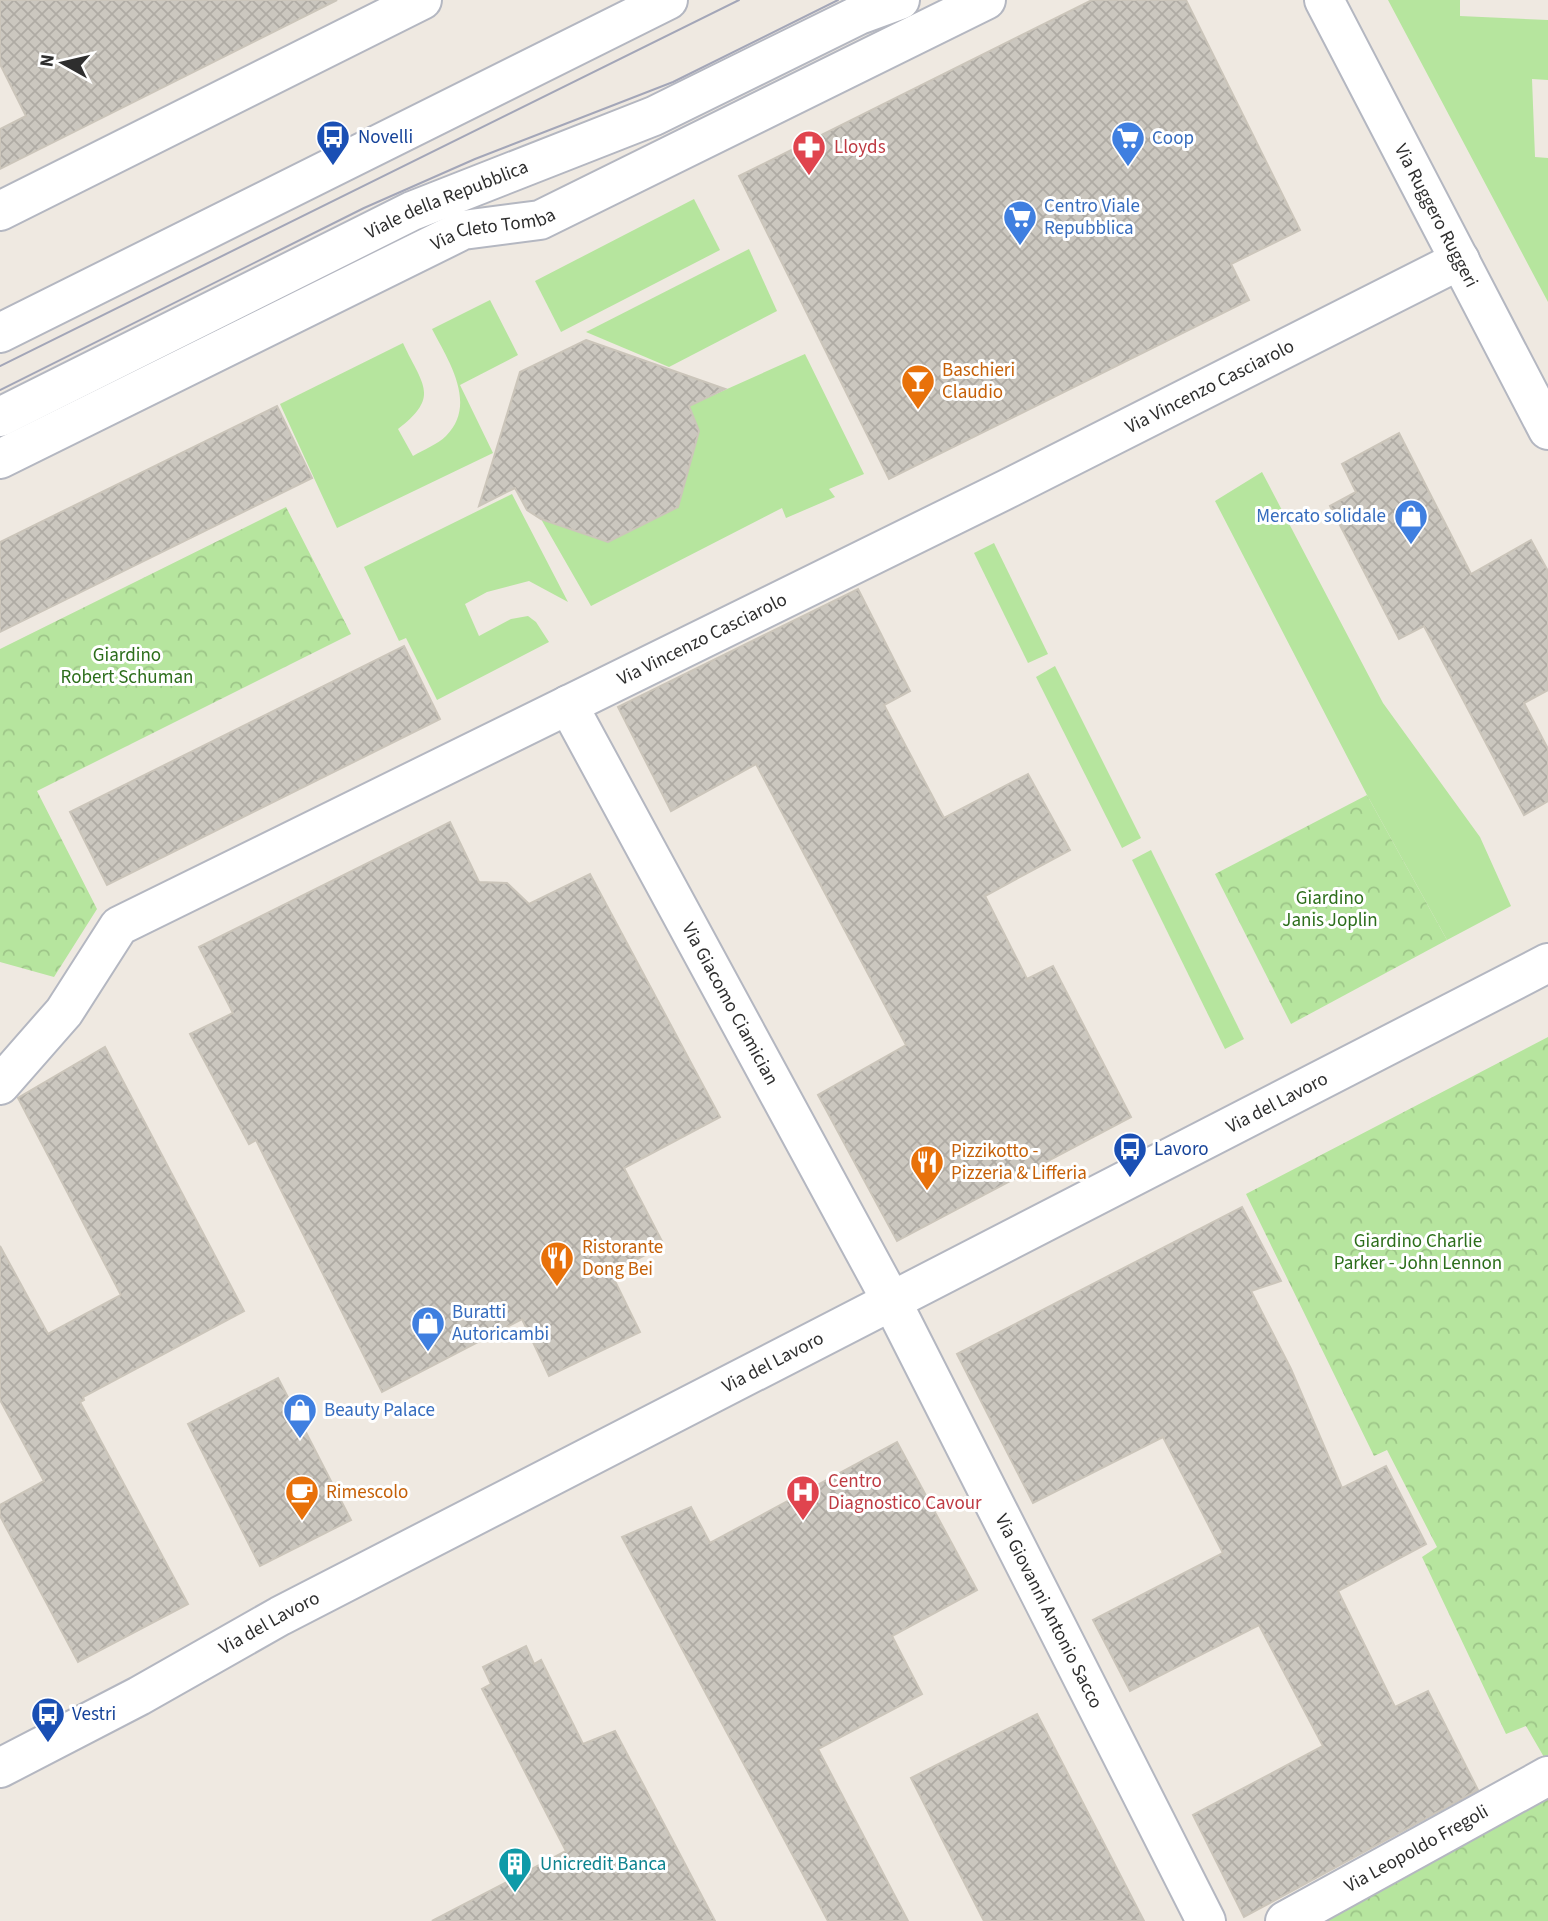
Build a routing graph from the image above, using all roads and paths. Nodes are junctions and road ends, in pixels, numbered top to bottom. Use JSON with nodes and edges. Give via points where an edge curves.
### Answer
{"nodes":[{"id":1,"x":422,"y":0,"type":"edge"},
{"id":2,"x":668,"y":0,"type":"edge"},
{"id":3,"x":900,"y":0,"type":"edge"},
{"id":4,"x":986,"y":0,"type":"edge"},
{"id":5,"x":1324,"y":0,"type":"edge"},
{"id":6,"x":0,"y":211,"type":"edge"},
{"id":7,"x":1460,"y":260,"type":"junction"},
{"id":8,"x":0,"y":333,"type":"edge"},
{"id":9,"x":0,"y":417,"type":"edge"},
{"id":10,"x":1548,"y":430,"type":"edge"},
{"id":11,"x":0,"y":459,"type":"edge"},
{"id":12,"x":568,"y":705,"type":"junction"},
{"id":13,"x":1548,"y":963,"type":"edge"},
{"id":14,"x":0,"y":1085,"type":"edge"},
{"id":15,"x":892,"y":1301,"type":"junction"},
{"id":16,"x":0,"y":1768,"type":"edge"},
{"id":17,"x":1548,"y":1776,"type":"edge"},
{"id":18,"x":1206,"y":1921,"type":"edge"},
{"id":19,"x":1285,"y":1921,"type":"edge"}],
"edges":[{"from":1,"to":6,"type":"street"},
{"from":2,"to":8,"type":"street"},
{"from":3,"to":9,"type":"street","name":"Viale della Repubblica","via":[[859,15],[654,116],[412,211]]},
{"from":4,"to":11,"type":"street","name":"Via Cleto Tomba","via":[[540,220],[463,230]]},
{"from":5,"to":7,"type":"street","name":"Via Ruggero Ruggeri"},
{"from":7,"to":10,"type":"street","name":"Via Ruggero Ruggeri"},
{"from":7,"to":12,"type":"street","name":"Via Vincenzo Casciarolo"},
{"from":12,"to":14,"type":"street","name":"Via Vincenzo Casciarolo","via":[[120,926],[64,1012]]},
{"from":12,"to":15,"type":"street","name":"Via Giacomo Ciamician"},
{"from":13,"to":15,"type":"street","name":"Via del Lavoro"},
{"from":15,"to":16,"type":"street","name":"Via del Lavoro","via":[[280,1616]]},
{"from":15,"to":18,"type":"street","name":"Via Giovanni Antonio Sacco"},
{"from":17,"to":19,"type":"street","name":"Via Leopoldo Fregoli"}]}
